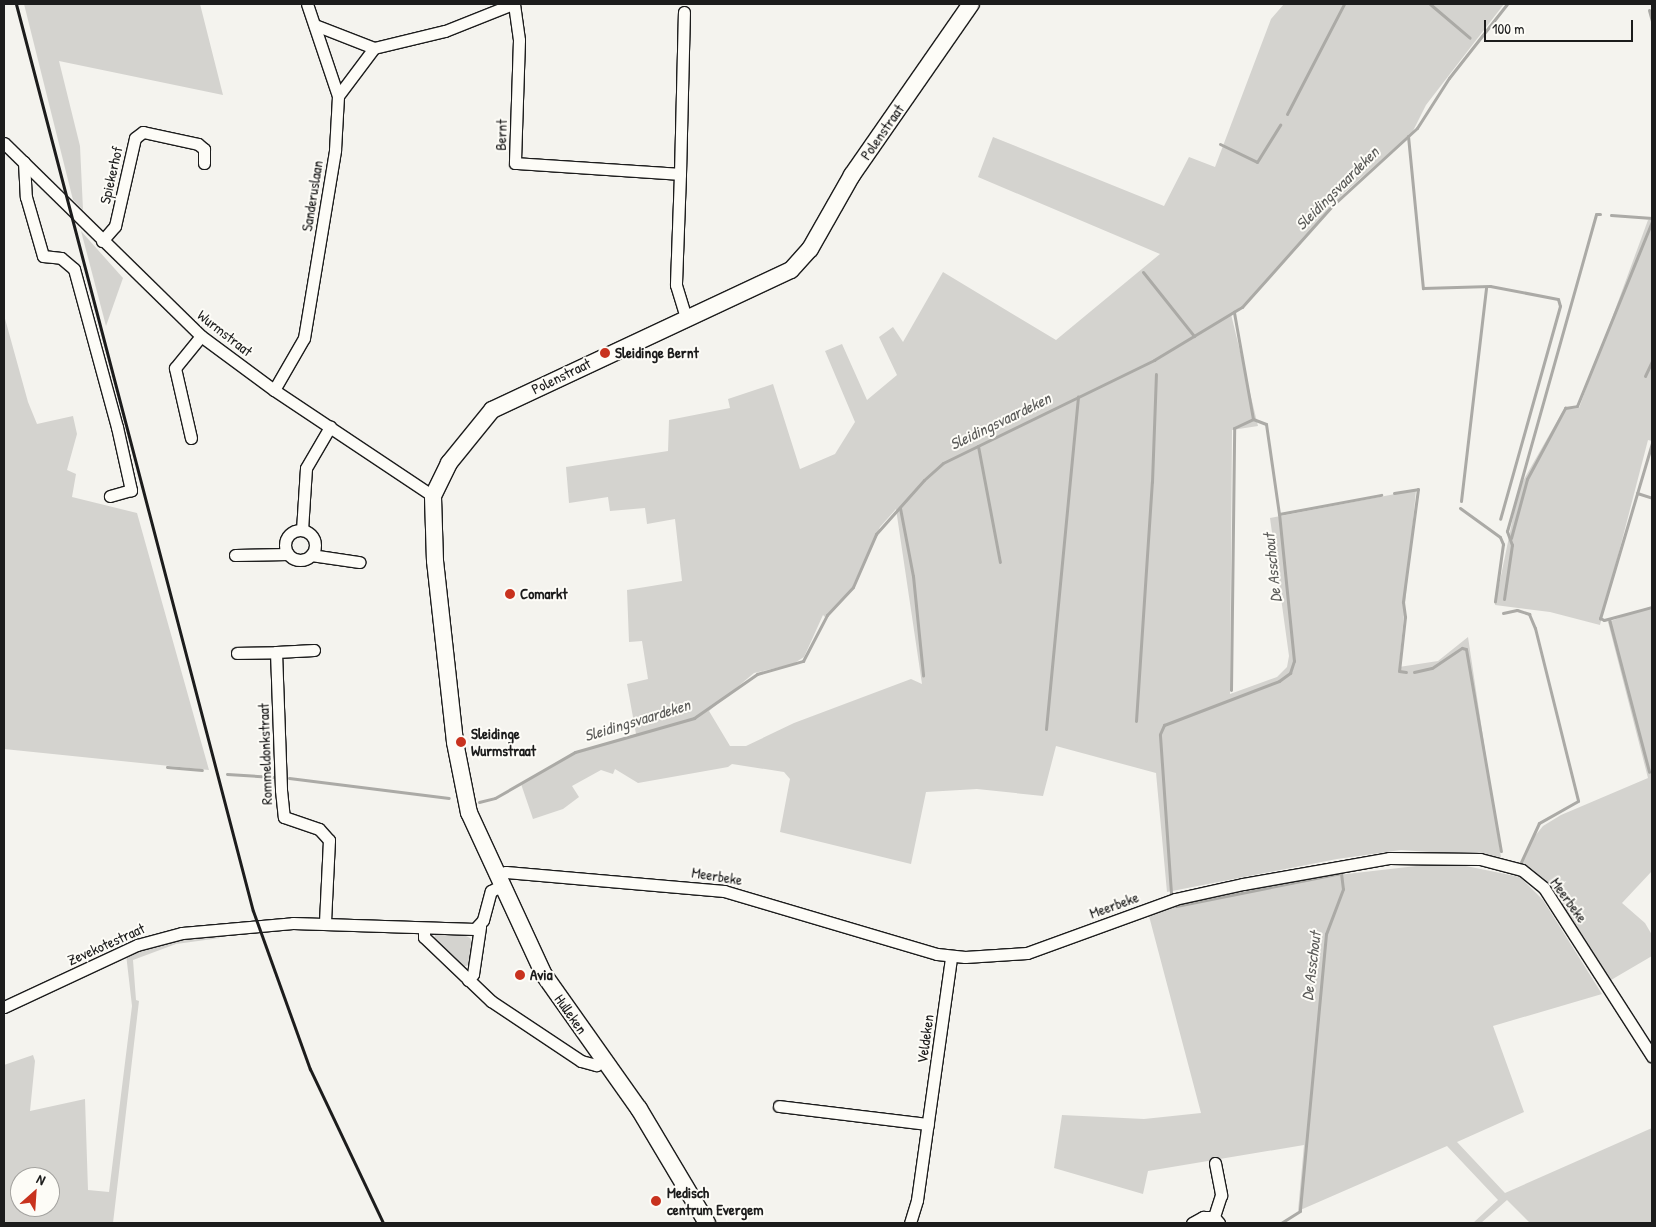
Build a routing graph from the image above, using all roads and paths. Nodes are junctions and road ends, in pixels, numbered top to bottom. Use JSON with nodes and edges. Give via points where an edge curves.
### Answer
{"nodes":[{"id":1,"x":307,"y":4,"type":"edge"},
{"id":2,"x":514,"y":4,"type":"edge"},
{"id":3,"x":971,"y":4,"type":"edge"},
{"id":4,"x":684,"y":12,"type":"dead end"},
{"id":5,"x":315,"y":25,"type":"junction"},
{"id":6,"x":374,"y":48,"type":"junction"},
{"id":7,"x":338,"y":96,"type":"junction"},
{"id":8,"x":4,"y":143,"type":"edge"},
{"id":9,"x":24,"y":162,"type":"junction"},
{"id":10,"x":204,"y":163,"type":"dead end"},
{"id":11,"x":680,"y":174,"type":"junction"},
{"id":12,"x":102,"y":241,"type":"junction"},
{"id":13,"x":686,"y":318,"type":"junction"},
{"id":14,"x":201,"y":336,"type":"junction"},
{"id":15,"x":274,"y":390,"type":"junction"},
{"id":16,"x":330,"y":427,"type":"junction"},
{"id":17,"x":192,"y":438,"type":"dead end"},
{"id":18,"x":110,"y":496,"type":"dead end"},
{"id":19,"x":432,"y":496,"type":"junction"},
{"id":20,"x":302,"y":530,"type":"junction"},
{"id":21,"x":288,"y":554,"type":"junction"},
{"id":22,"x":235,"y":555,"type":"dead end"},
{"id":23,"x":311,"y":555,"type":"junction"},
{"id":24,"x":359,"y":562,"type":"dead end"},
{"id":25,"x":314,"y":650,"type":"dead end"},
{"id":26,"x":276,"y":652,"type":"junction"},
{"id":27,"x":237,"y":653,"type":"dead end"},
{"id":28,"x":498,"y":881,"type":"junction"},
{"id":29,"x":325,"y":923,"type":"junction"},
{"id":30,"x":480,"y":927,"type":"junction"},
{"id":31,"x":424,"y":929,"type":"junction"},
{"id":32,"x":951,"y":957,"type":"junction"},
{"id":33,"x":468,"y":980,"type":"junction"},
{"id":34,"x":4,"y":1007,"type":"edge"},
{"id":35,"x":1652,"y":1056,"type":"edge"},
{"id":36,"x":604,"y":1059,"type":"junction"},
{"id":37,"x":779,"y":1106,"type":"dead end"},
{"id":38,"x":928,"y":1124,"type":"junction"},
{"id":39,"x":1215,"y":1163,"type":"dead end"},
{"id":40,"x":1216,"y":1220,"type":"edge"},
{"id":41,"x":707,"y":1223,"type":"edge"},
{"id":42,"x":910,"y":1223,"type":"edge"},
{"id":43,"x":1192,"y":1223,"type":"edge"}],
"edges":[{"from":1,"to":5,"type":"street","name":"Sanderuslaan"},
{"from":2,"to":6,"type":"street","via":[[445,31]]},
{"from":2,"to":11,"type":"street","name":"Bernt","via":[[519,40],[515,163]]},
{"from":3,"to":13,"type":"main road","name":"Polenstraat","via":[[852,175],[802,259],[780,277]]},
{"from":4,"to":11,"type":"street"},
{"from":5,"to":6,"type":"street"},
{"from":5,"to":7,"type":"street","name":"Sanderuslaan"},
{"from":6,"to":7,"type":"street"},
{"from":7,"to":15,"type":"street","name":"Sanderuslaan","via":[[335,150],[304,338]]},
{"from":8,"to":9,"type":"street","name":"Wurmstraat"},
{"from":9,"to":12,"type":"street","name":"Wurmstraat"},
{"from":9,"to":18,"type":"street","via":[[26,196],[43,256],[61,258],[74,269],[117,427],[131,490]]},
{"from":10,"to":12,"type":"street","name":"Spiekerhof","via":[[204,149],[198,144],[143,132],[135,138],[115,226]]},
{"from":11,"to":13,"type":"street","via":[[676,285]]},
{"from":12,"to":14,"type":"street","name":"Wurmstraat"},
{"from":13,"to":19,"type":"main road","name":"Polenstraat","via":[[492,410],[449,462]]},
{"from":14,"to":15,"type":"street","name":"Wurmstraat"},
{"from":14,"to":17,"type":"street","via":[[175,368]]},
{"from":15,"to":16,"type":"street","name":"Wurmstraat"},
{"from":16,"to":19,"type":"street","name":"Wurmstraat"},
{"from":16,"to":20,"type":"street","via":[[306,468]]},
{"from":19,"to":28,"type":"main road","name":"Hulleken","via":[[437,579],[455,742],[465,798]]},
{"from":20,"to":21,"type":"street","via":[[294,531],[287,538]]},
{"from":20,"to":23,"type":"street","via":[[314,540]]},
{"from":21,"to":22,"type":"street"},
{"from":21,"to":23,"type":"street","via":[[302,560]]},
{"from":23,"to":24,"type":"street"},
{"from":25,"to":26,"type":"street"},
{"from":26,"to":27,"type":"street"},
{"from":26,"to":29,"type":"street","name":"Rommeldonkstraat","via":[[282,810],[287,820],[319,829],[329,840]]},
{"from":28,"to":30,"type":"street","via":[[491,891]]},
{"from":28,"to":32,"type":"street","name":"Meerbeke","via":[[506,872],[724,891]]},
{"from":28,"to":36,"type":"main road","name":"Hulleken","via":[[544,975]]},
{"from":29,"to":31,"type":"street"},
{"from":29,"to":34,"type":"street","name":"Zevekotestraat","via":[[257,925],[152,939]]},
{"from":30,"to":31,"type":"street"},
{"from":30,"to":33,"type":"street","via":[[473,974]]},
{"from":31,"to":33,"type":"street","name":"Hulleken","via":[[424,937]]},
{"from":32,"to":35,"type":"street","name":"Meerbeke","via":[[1027,953],[1175,899],[1243,884],[1389,858],[1480,859],[1522,870],[1544,888]]},
{"from":32,"to":38,"type":"street","name":"Veldeken"},
{"from":33,"to":36,"type":"street","name":"Hulleken","via":[[492,1001],[581,1061],[596,1065]]},
{"from":36,"to":41,"type":"main road","name":"Hulleken","via":[[651,1128]]},
{"from":37,"to":38,"type":"street"},
{"from":38,"to":42,"type":"street","name":"Veldeken","via":[[917,1200]]},
{"from":39,"to":40,"type":"street","via":[[1221,1195]]},
{"from":40,"to":43,"type":"street","via":[[1204,1217]]}]}
